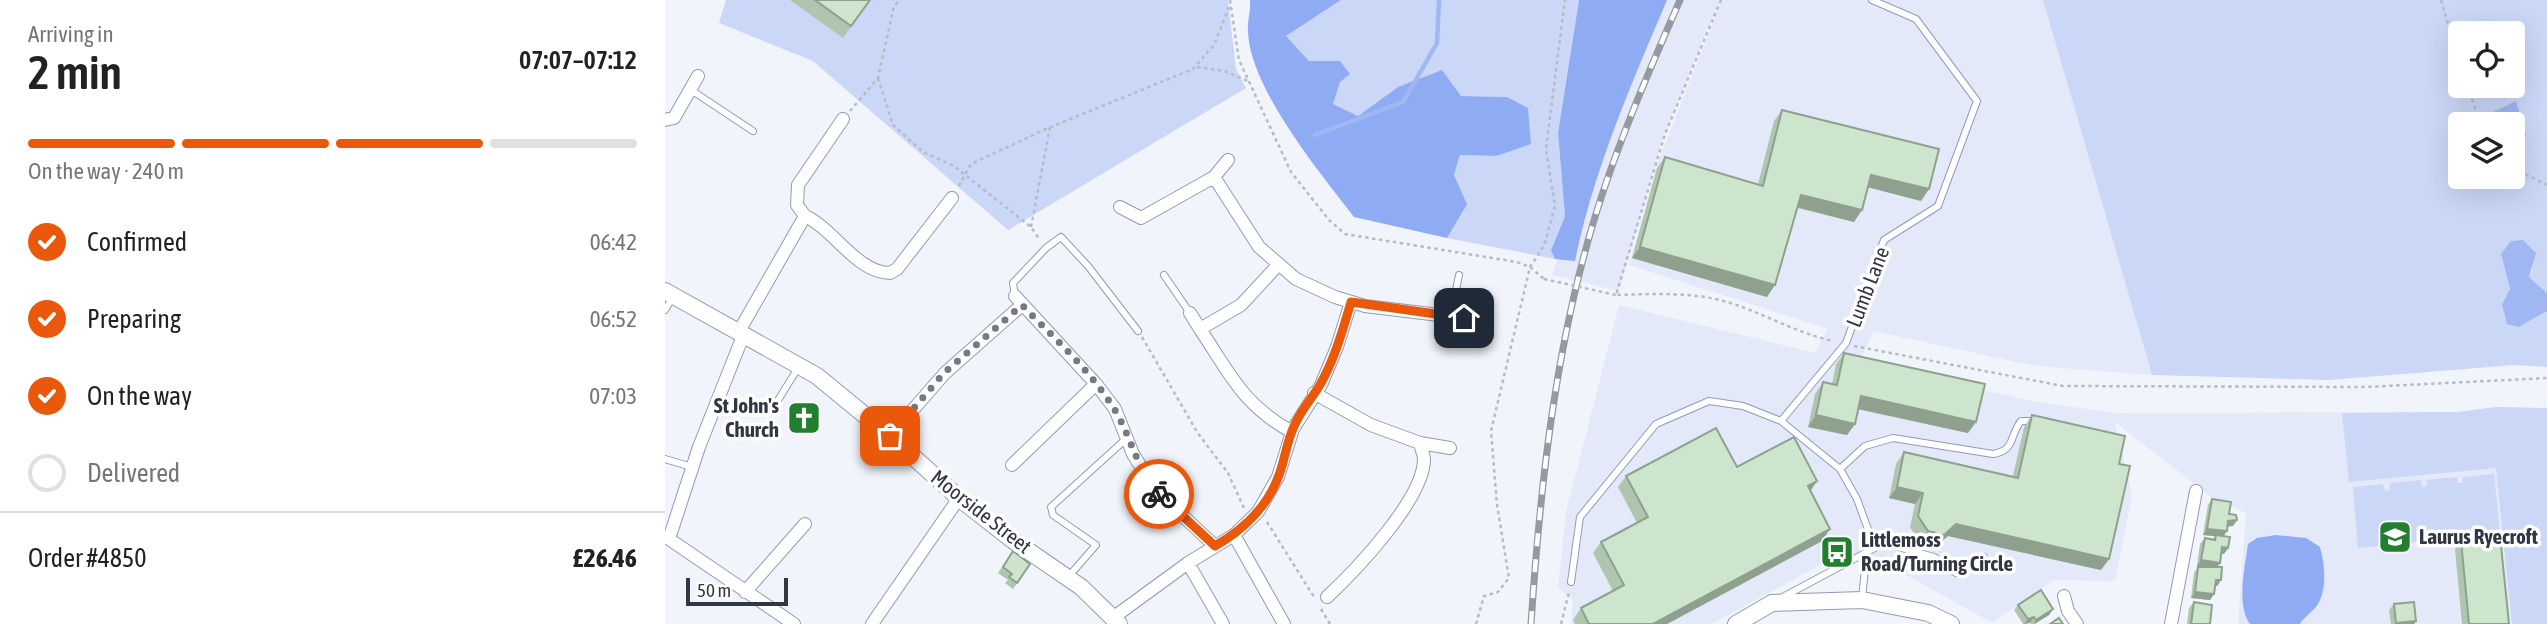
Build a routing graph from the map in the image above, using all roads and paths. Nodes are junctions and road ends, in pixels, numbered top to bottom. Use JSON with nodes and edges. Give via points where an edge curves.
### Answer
{"nodes":[{"id":1,"x":899,"y":0,"type":"edge"},
{"id":2,"x":1565,"y":0,"type":"edge"},
{"id":3,"x":1721,"y":0,"type":"edge"},
{"id":4,"x":1872,"y":0,"type":"edge"},
{"id":5,"x":2441,"y":0,"type":"edge"},
{"id":6,"x":1230,"y":2,"type":"edge"},
{"id":7,"x":2448,"y":24,"type":"edge"},
{"id":8,"x":1195,"y":67,"type":"junction"},
{"id":9,"x":698,"y":76,"type":"dead end"},
{"id":10,"x":878,"y":78,"type":"junction"},
{"id":11,"x":1250,"y":82,"type":"junction"},
{"id":12,"x":690,"y":89,"type":"junction"},
{"id":13,"x":843,"y":119,"type":"joint"},
{"id":14,"x":665,"y":120,"type":"edge"},
{"id":15,"x":1050,"y":127,"type":"junction"},
{"id":16,"x":753,"y":131,"type":"dead end"},
{"id":17,"x":1228,"y":160,"type":"dead end"},
{"id":18,"x":2525,"y":174,"type":"edge"},
{"id":19,"x":964,"y":177,"type":"junction"},
{"id":20,"x":1214,"y":177,"type":"junction"},
{"id":21,"x":2547,"y":185,"type":"edge"},
{"id":22,"x":953,"y":198,"type":"joint"},
{"id":23,"x":1120,"y":207,"type":"dead end"},
{"id":24,"x":805,"y":216,"type":"junction"},
{"id":25,"x":1031,"y":228,"type":"junction"},
{"id":26,"x":1047,"y":248,"type":"junction"},
{"id":27,"x":1279,"y":264,"type":"junction"},
{"id":28,"x":1530,"y":267,"type":"junction"},
{"id":29,"x":1164,"y":275,"type":"dead end"},
{"id":30,"x":1459,"y":275,"type":"dead end"},
{"id":31,"x":1616,"y":295,"type":"junction"},
{"id":32,"x":668,"y":299,"type":"edge"},
{"id":33,"x":1018,"y":300,"type":"junction"},
{"id":34,"x":1351,"y":302,"type":"junction"},
{"id":35,"x":1190,"y":313,"type":"joint"},
{"id":36,"x":1457,"y":316,"type":"joint"},
{"id":37,"x":1200,"y":329,"type":"junction"},
{"id":38,"x":1139,"y":331,"type":"joint"},
{"id":39,"x":740,"y":335,"type":"junction"},
{"id":40,"x":1846,"y":344,"type":"junction"},
{"id":41,"x":799,"y":367,"type":"junction"},
{"id":42,"x":2547,"y":378,"type":"edge"},
{"id":43,"x":1096,"y":384,"type":"junction"},
{"id":44,"x":1314,"y":393,"type":"junction"},
{"id":45,"x":775,"y":405,"type":"dead end"},
{"id":46,"x":1781,"y":421,"type":"junction"},
{"id":47,"x":2041,"y":422,"type":"edge"},
{"id":48,"x":1291,"y":432,"type":"junction"},
{"id":49,"x":890,"y":436,"type":"junction"},
{"id":50,"x":1127,"y":438,"type":"junction"},
{"id":51,"x":1420,"y":443,"type":"junction"},
{"id":52,"x":1450,"y":448,"type":"dead end"},
{"id":53,"x":665,"y":459,"type":"edge"},
{"id":54,"x":1011,"y":465,"type":"dead end"},
{"id":55,"x":692,"y":467,"type":"junction"},
{"id":56,"x":1840,"y":469,"type":"junction"},
{"id":57,"x":2196,"y":491,"type":"dead end"},
{"id":58,"x":959,"y":498,"type":"junction"},
{"id":59,"x":1254,"y":516,"type":"junction"},
{"id":60,"x":805,"y":524,"type":"dead end"},
{"id":61,"x":1234,"y":535,"type":"junction"},
{"id":62,"x":667,"y":540,"type":"edge"},
{"id":63,"x":1215,"y":546,"type":"junction"},
{"id":64,"x":1866,"y":551,"type":"junction"},
{"id":65,"x":1984,"y":556,"type":"dead end"},
{"id":66,"x":1188,"y":563,"type":"junction"},
{"id":67,"x":1067,"y":577,"type":"junction"},
{"id":68,"x":1571,"y":582,"type":"joint"},
{"id":69,"x":745,"y":592,"type":"junction"},
{"id":70,"x":2064,"y":596,"type":"dead end"},
{"id":71,"x":1327,"y":597,"type":"dead end"},
{"id":72,"x":1861,"y":600,"type":"junction"},
{"id":73,"x":1772,"y":604,"type":"junction"},
{"id":74,"x":1118,"y":622,"type":"edge"},
{"id":75,"x":1746,"y":622,"type":"edge"},
{"id":76,"x":794,"y":624,"type":"edge"},
{"id":77,"x":872,"y":624,"type":"edge"},
{"id":78,"x":1223,"y":624,"type":"edge"},
{"id":79,"x":1284,"y":624,"type":"edge"},
{"id":80,"x":1329,"y":624,"type":"edge"},
{"id":81,"x":1476,"y":624,"type":"edge"},
{"id":82,"x":1561,"y":624,"type":"edge"},
{"id":83,"x":1951,"y":624,"type":"edge"},
{"id":84,"x":2077,"y":624,"type":"edge"},
{"id":85,"x":2171,"y":624,"type":"edge"}],
"edges":[{"from":1,"to":10,"type":"path"},
{"from":2,"to":28,"type":"path","via":[[1546,149],[1555,206],[1543,246]]},
{"from":3,"to":31,"type":"path","via":[[1665,134]]},
{"from":4,"to":40,"type":"lane","name":"Lumb Lane","via":[[1916,19],[1977,101],[1938,206],[1884,240]]},
{"from":5,"to":7,"type":"path"},
{"from":6,"to":8,"type":"path","via":[[1214,45]]},
{"from":6,"to":11,"type":"path","via":[[1239,60]]},
{"from":8,"to":11,"type":"path","via":[[1225,71]]},
{"from":8,"to":15,"type":"path"},
{"from":9,"to":12,"type":"street"},
{"from":10,"to":13,"type":"path"},
{"from":10,"to":19,"type":"path","via":[[893,125],[923,152],[954,166]]},
{"from":11,"to":28,"type":"path","via":[[1290,172],[1345,234]]},
{"from":12,"to":14,"type":"street","via":[[674,118]]},
{"from":12,"to":16,"type":"lane"},
{"from":13,"to":24,"type":"street","via":[[797,185],[797,205]]},
{"from":15,"to":19,"type":"path","via":[[971,163]]},
{"from":15,"to":25,"type":"path"},
{"from":17,"to":20,"type":"street"},
{"from":18,"to":21,"type":"path"},
{"from":19,"to":22,"type":"path"},
{"from":19,"to":25,"type":"path"},
{"from":20,"to":23,"type":"street","via":[[1141,218]]},
{"from":20,"to":27,"type":"street","via":[[1259,247]]},
{"from":22,"to":24,"type":"street","via":[[890,273],[870,268]]},
{"from":24,"to":39,"type":"street"},
{"from":25,"to":26,"type":"path"},
{"from":26,"to":33,"type":"lane","via":[[1013,283]]},
{"from":26,"to":38,"type":"lane","via":[[1061,237]]},
{"from":27,"to":34,"type":"street","via":[[1296,279]]},
{"from":27,"to":37,"type":"street","via":[[1241,305]]},
{"from":28,"to":31,"type":"path","bridge":true,"via":[[1544,279]]},
{"from":28,"to":81,"type":"path","via":[[1492,430],[1497,505],[1509,578],[1498,592],[1484,596]]},
{"from":29,"to":35,"type":"lane"},
{"from":30,"to":36,"type":"lane"},
{"from":31,"to":40,"type":"path","via":[[1672,294],[1721,300],[1795,330]]},
{"from":32,"to":39,"type":"street","name":"Moorside Street"},
{"from":33,"to":43,"type":"street"},
{"from":33,"to":49,"type":"street","via":[[944,373]]},
{"from":34,"to":36,"type":"street"},
{"from":34,"to":44,"type":"street","via":[[1337,347]]},
{"from":35,"to":37,"type":"street"},
{"from":37,"to":48,"type":"street","via":[[1244,398]]},
{"from":38,"to":59,"type":"path"},
{"from":39,"to":41,"type":"street","name":"Moorside Street"},
{"from":39,"to":55,"type":"street"},
{"from":40,"to":42,"type":"path","via":[[2063,386],[2365,387]]},
{"from":40,"to":46,"type":"lane","name":"Lumb Lane"},
{"from":41,"to":45,"type":"lane"},
{"from":41,"to":49,"type":"street","name":"Moorside Street","via":[[817,376]]},
{"from":43,"to":50,"type":"street","via":[[1115,409]]},
{"from":43,"to":54,"type":"street"},
{"from":44,"to":48,"type":"street"},
{"from":44,"to":51,"type":"street","via":[[1371,425]]},
{"from":46,"to":56,"type":"lane"},
{"from":46,"to":68,"type":"lane","via":[[1743,406],[1709,401],[1657,424],[1580,517]]},
{"from":47,"to":56,"type":"lane","via":[[2021,421],[2011,447],[2003,452],[1893,438],[1865,446]]},
{"from":48,"to":59,"type":"street","via":[[1278,478]]},
{"from":49,"to":58,"type":"street","name":"Moorside Street"},
{"from":50,"to":63,"type":"street","via":[[1156,491]]},
{"from":50,"to":67,"type":"lane","via":[[1051,507],[1053,514],[1095,545]]},
{"from":51,"to":52,"type":"street"},
{"from":51,"to":71,"type":"street","via":[[1424,460],[1413,494],[1385,534]]},
{"from":53,"to":55,"type":"lane"},
{"from":55,"to":62,"type":"street"},
{"from":56,"to":64,"type":"lane","via":[[1864,514],[1869,532]]},
{"from":57,"to":85,"type":"street"},
{"from":58,"to":67,"type":"street","name":"Moorside Street"},
{"from":58,"to":77,"type":"street"},
{"from":59,"to":61,"type":"street"},
{"from":59,"to":80,"type":"path","via":[[1301,572]]},
{"from":60,"to":69,"type":"street"},
{"from":61,"to":63,"type":"street"},
{"from":61,"to":79,"type":"street"},
{"from":62,"to":69,"type":"street"},
{"from":63,"to":66,"type":"street"},
{"from":64,"to":65,"type":"lane","via":[[1884,543],[1901,546],[1934,557],[1956,573]]},
{"from":64,"to":72,"type":"lane"},
{"from":64,"to":73,"type":"lane"},
{"from":66,"to":74,"type":"street"},
{"from":66,"to":78,"type":"street"},
{"from":67,"to":74,"type":"street","name":"Moorside Street"},
{"from":68,"to":82,"type":"path"},
{"from":69,"to":76,"type":"street"},
{"from":70,"to":84,"type":"street"},
{"from":72,"to":73,"type":"street"},
{"from":72,"to":83,"type":"street","via":[[1928,613]]},
{"from":73,"to":75,"type":"street"}]}
